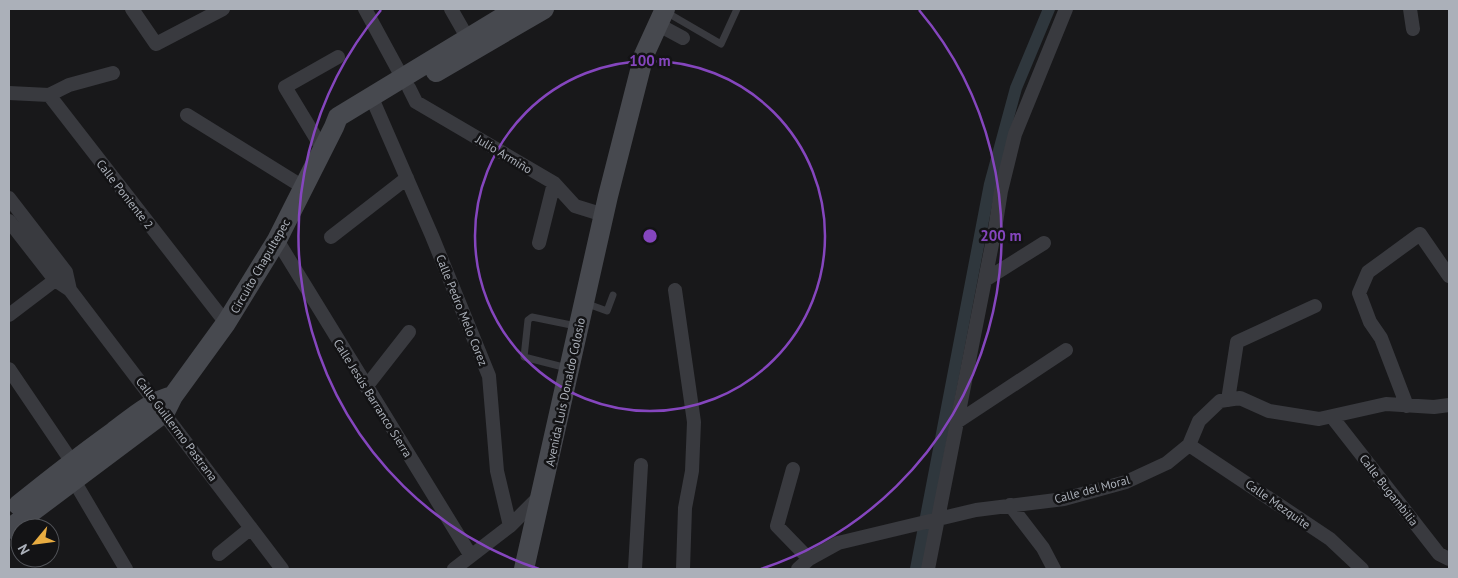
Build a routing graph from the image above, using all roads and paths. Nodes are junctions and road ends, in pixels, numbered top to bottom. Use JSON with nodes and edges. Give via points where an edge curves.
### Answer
{"nodes":[{"id":1,"x":132,"y":9,"type":"edge"},
{"id":2,"x":223,"y":9,"type":"edge"},
{"id":3,"x":365,"y":9,"type":"edge"},
{"id":4,"x":451,"y":9,"type":"edge"},
{"id":5,"x":516,"y":9,"type":"edge"},
{"id":6,"x":544,"y":9,"type":"edge"},
{"id":7,"x":737,"y":9,"type":"edge"},
{"id":8,"x":1066,"y":9,"type":"edge"},
{"id":9,"x":1410,"y":9,"type":"edge"},
{"id":10,"x":662,"y":14,"type":"edge"},
{"id":11,"x":1412,"y":29,"type":"dead end"},
{"id":12,"x":467,"y":37,"type":"junction"},
{"id":13,"x":683,"y":38,"type":"dead end"},
{"id":14,"x":338,"y":57,"type":"dead end"},
{"id":15,"x":113,"y":74,"type":"dead end"},
{"id":16,"x":406,"y":83,"type":"junction"},
{"id":17,"x":9,"y":93,"type":"edge"},
{"id":18,"x":49,"y":95,"type":"junction"},
{"id":19,"x":375,"y":105,"type":"junction"},
{"id":20,"x":187,"y":115,"type":"dead end"},
{"id":21,"x":334,"y":127,"type":"junction"},
{"id":22,"x":322,"y":148,"type":"junction"},
{"id":23,"x":407,"y":178,"type":"junction"},
{"id":24,"x":554,"y":183,"type":"junction"},
{"id":25,"x":303,"y":187,"type":"junction"},
{"id":26,"x":9,"y":198,"type":"edge"},
{"id":27,"x":606,"y":205,"type":"junction"},
{"id":28,"x":9,"y":221,"type":"edge"},
{"id":29,"x":331,"y":237,"type":"dead end"},
{"id":30,"x":277,"y":240,"type":"junction"},
{"id":31,"x":539,"y":243,"type":"dead end"},
{"id":32,"x":1044,"y":243,"type":"dead end"},
{"id":33,"x":60,"y":276,"type":"junction"},
{"id":34,"x":1449,"y":276,"type":"edge"},
{"id":35,"x":985,"y":280,"type":"junction"},
{"id":36,"x":675,"y":290,"type":"dead end"},
{"id":37,"x":612,"y":295,"type":"dead end"},
{"id":38,"x":584,"y":303,"type":"junction"},
{"id":39,"x":1315,"y":306,"type":"dead end"},
{"id":40,"x":9,"y":315,"type":"edge"},
{"id":41,"x":226,"y":324,"type":"junction"},
{"id":42,"x":579,"y":326,"type":"junction"},
{"id":43,"x":409,"y":332,"type":"dead end"},
{"id":44,"x":1066,"y":350,"type":"dead end"},
{"id":45,"x":571,"y":368,"type":"junction"},
{"id":46,"x":9,"y":369,"type":"edge"},
{"id":47,"x":366,"y":387,"type":"junction"},
{"id":48,"x":1228,"y":400,"type":"junction"},
{"id":49,"x":165,"y":403,"type":"junction"},
{"id":50,"x":1449,"y":405,"type":"edge"},
{"id":51,"x":1407,"y":406,"type":"junction"},
{"id":52,"x":1332,"y":417,"type":"junction"},
{"id":53,"x":957,"y":422,"type":"junction"},
{"id":54,"x":1189,"y":445,"type":"junction"},
{"id":55,"x":641,"y":465,"type":"dead end"},
{"id":56,"x":793,"y":469,"type":"dead end"},
{"id":57,"x":72,"y":471,"type":"junction"},
{"id":58,"x":542,"y":494,"type":"junction"},
{"id":59,"x":1010,"y":506,"type":"junction"},
{"id":60,"x":9,"y":513,"type":"edge"},
{"id":61,"x":932,"y":522,"type":"junction"},
{"id":62,"x":510,"y":526,"type":"junction"},
{"id":63,"x":251,"y":528,"type":"junction"},
{"id":64,"x":9,"y":529,"type":"edge"},
{"id":65,"x":219,"y":554,"type":"dead end"},
{"id":66,"x":471,"y":556,"type":"junction"},
{"id":67,"x":809,"y":559,"type":"junction"},
{"id":68,"x":1449,"y":559,"type":"edge"},
{"id":69,"x":126,"y":569,"type":"edge"},
{"id":70,"x":282,"y":569,"type":"edge"},
{"id":71,"x":454,"y":569,"type":"edge"},
{"id":72,"x":524,"y":569,"type":"edge"},
{"id":73,"x":635,"y":569,"type":"edge"},
{"id":74,"x":682,"y":569,"type":"edge"},
{"id":75,"x":798,"y":569,"type":"edge"},
{"id":76,"x":928,"y":569,"type":"edge"},
{"id":77,"x":1054,"y":569,"type":"edge"},
{"id":78,"x":1362,"y":569,"type":"edge"}],
"edges":[{"from":1,"to":2,"type":"street","via":[[156,44]]},
{"from":3,"to":16,"type":"street","name":"Julio Armiño"},
{"from":4,"to":12,"type":"street"},
{"from":5,"to":12,"type":"main road","name":"Circuito Chapultepec"},
{"from":6,"to":16,"type":"main road","name":"Circuito Chapultepec"},
{"from":7,"to":10,"type":"lane","via":[[720,44]]},
{"from":8,"to":35,"type":"street","via":[[1015,134]]},
{"from":9,"to":11,"type":"street"},
{"from":10,"to":13,"type":"street"},
{"from":10,"to":27,"type":"main road","name":"Avenida Luis Donaldo Colosio","via":[[644,55]]},
{"from":12,"to":16,"type":"main road","name":"Circuito Chapultepec"},
{"from":14,"to":22,"type":"street","via":[[286,87]]},
{"from":15,"to":18,"type":"street"},
{"from":16,"to":19,"type":"main road","name":"Circuito Chapultepec"},
{"from":16,"to":21,"type":"main road","name":"Circuito Chapultepec","via":[[351,107],[338,116]]},
{"from":16,"to":24,"type":"street","name":"Julio Armiño","via":[[416,102]]},
{"from":17,"to":18,"type":"street"},
{"from":18,"to":41,"type":"street","name":"Calle Poniente 2"},
{"from":19,"to":21,"type":"main road","name":"Circuito Chapultepec","via":[[346,125]]},
{"from":19,"to":23,"type":"street","name":"Calle Pedro Melo Corez"},
{"from":20,"to":25,"type":"street"},
{"from":21,"to":22,"type":"main road","name":"Circuito Chapultepec"},
{"from":22,"to":25,"type":"main road","name":"Circuito Chapultepec"},
{"from":23,"to":29,"type":"street"},
{"from":23,"to":62,"type":"street","name":"Calle Pedro Melo Corez","via":[[489,376],[497,471]]},
{"from":24,"to":27,"type":"street","name":"Julio Armiño","via":[[575,206]]},
{"from":24,"to":31,"type":"street"},
{"from":25,"to":30,"type":"main road","name":"Circuito Chapultepec"},
{"from":26,"to":33,"type":"street","name":"Calle Guillermo Pastrana"},
{"from":27,"to":38,"type":"main road","name":"Avenida Luis Donaldo Colosio"},
{"from":28,"to":33,"type":"street","name":"Calle Guillermo Pastrana"},
{"from":30,"to":41,"type":"main road","name":"Circuito Chapultepec"},
{"from":30,"to":47,"type":"street","name":"Calle Jesús Barranco Sierra"},
{"from":32,"to":35,"type":"street"},
{"from":33,"to":40,"type":"street"},
{"from":33,"to":49,"type":"street","name":"Calle Guillermo Pastrana"},
{"from":34,"to":51,"type":"street","via":[[1420,234],[1368,272],[1359,294],[1370,322],[1381,338]]},
{"from":35,"to":53,"type":"street"},
{"from":36,"to":74,"type":"street","via":[[694,422]]},
{"from":37,"to":38,"type":"lane","via":[[607,311]]},
{"from":38,"to":42,"type":"main road","name":"Avenida Luis Donaldo Colosio"},
{"from":39,"to":48,"type":"street","via":[[1237,342]]},
{"from":41,"to":49,"type":"main road","name":"Circuito Chapultepec"},
{"from":42,"to":45,"type":"main road","name":"Avenida Luis Donaldo Colosio"},
{"from":42,"to":45,"type":"lane","via":[[532,317],[528,320],[524,358]]},
{"from":43,"to":47,"type":"street"},
{"from":44,"to":53,"type":"street"},
{"from":45,"to":58,"type":"main road","name":"Avenida Luis Donaldo Colosio"},
{"from":46,"to":57,"type":"street"},
{"from":47,"to":66,"type":"street","name":"Calle Jesús Barranco Sierra"},
{"from":48,"to":52,"type":"street","via":[[1240,398],[1269,411]]},
{"from":48,"to":54,"type":"street","name":"Calle del Moral","via":[[1220,401],[1199,421]]},
{"from":49,"to":57,"type":"main road","name":"Circuito Chapultepec"},
{"from":49,"to":63,"type":"street","name":"Calle Guillermo Pastrana"},
{"from":50,"to":51,"type":"street"},
{"from":51,"to":52,"type":"street","via":[[1386,404]]},
{"from":52,"to":68,"type":"street","name":"Calle Bugambilia","via":[[1439,554]]},
{"from":53,"to":61,"type":"street"},
{"from":54,"to":59,"type":"street","name":"Calle del Moral","via":[[1167,463],[1126,482],[1064,499]]},
{"from":54,"to":78,"type":"street","name":"Calle Mezquite","via":[[1330,539]]},
{"from":55,"to":73,"type":"street"},
{"from":56,"to":67,"type":"street","via":[[777,526]]},
{"from":57,"to":60,"type":"main road","name":"Circuito Chapultepec"},
{"from":57,"to":64,"type":"main road","name":"Circuito Chapultepec"},
{"from":57,"to":69,"type":"street"},
{"from":58,"to":62,"type":"street"},
{"from":58,"to":72,"type":"main road","name":"Avenida Luis Donaldo Colosio"},
{"from":59,"to":61,"type":"street","name":"Calle del Moral","via":[[976,510]]},
{"from":59,"to":77,"type":"street","via":[[1043,548]]},
{"from":61,"to":67,"type":"street","name":"Calle del Moral","via":[[838,543]]},
{"from":61,"to":76,"type":"street"},
{"from":62,"to":66,"type":"street"},
{"from":63,"to":65,"type":"street"},
{"from":63,"to":70,"type":"street","name":"Calle Guillermo Pastrana"},
{"from":66,"to":71,"type":"street"},
{"from":67,"to":75,"type":"street","name":"Calle del Moral"}]}
